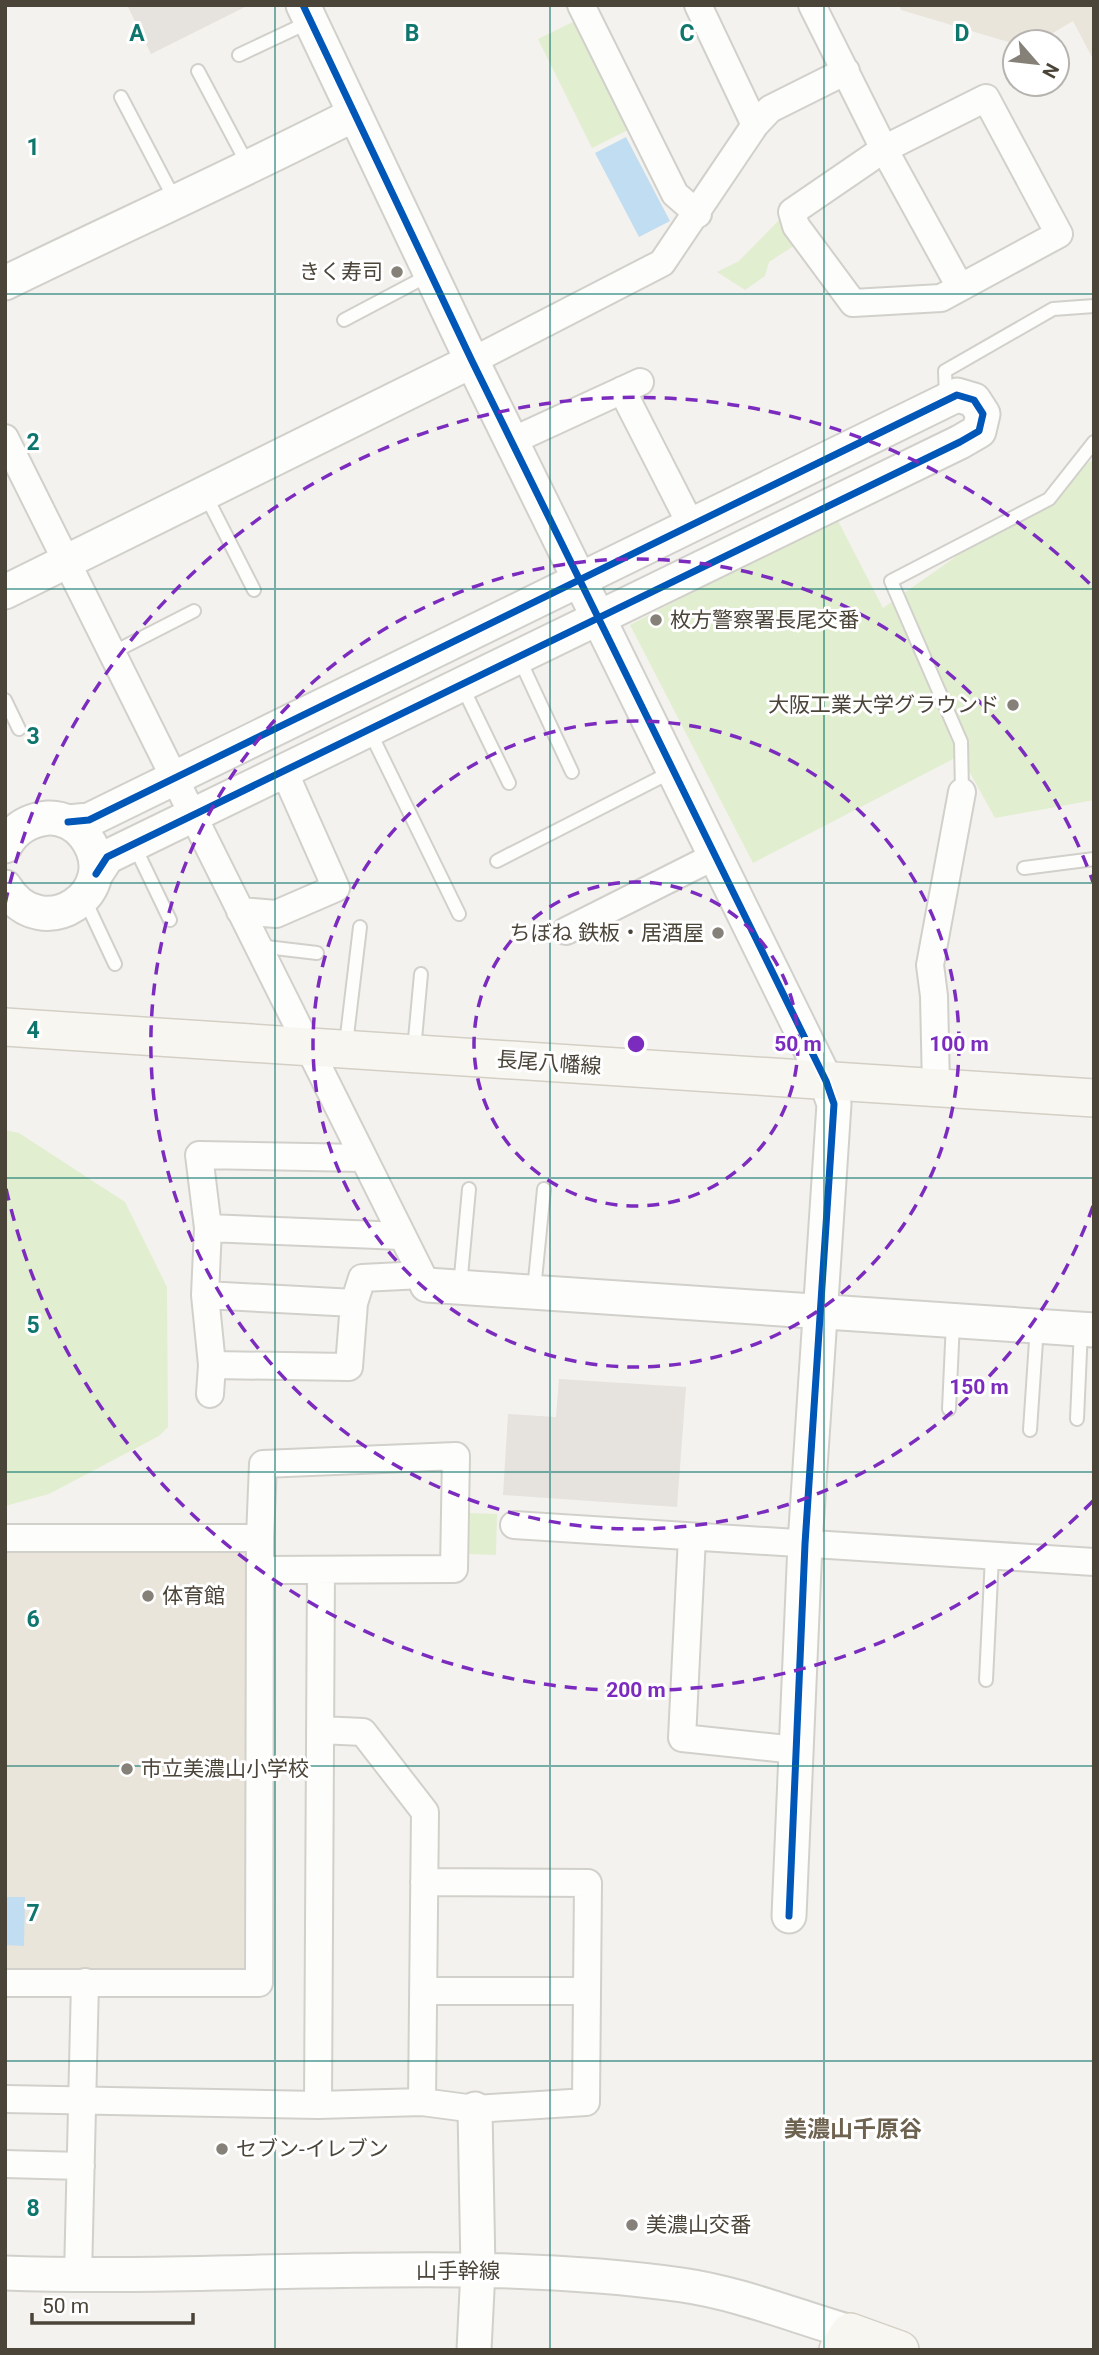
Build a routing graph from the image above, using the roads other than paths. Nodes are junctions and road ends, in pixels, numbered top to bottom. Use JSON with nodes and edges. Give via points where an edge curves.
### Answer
{"nodes":[{"id":1,"x":581,"y":5,"type":"edge"},
{"id":2,"x":698,"y":5,"type":"edge"},
{"id":3,"x":812,"y":5,"type":"edge"},
{"id":4,"x":307,"y":13,"type":"edge"},
{"id":5,"x":239,"y":55,"type":"dead end"},
{"id":6,"x":198,"y":71,"type":"dead end"},
{"id":7,"x":846,"y":71,"type":"junction"},
{"id":8,"x":121,"y":97,"type":"dead end"},
{"id":9,"x":355,"y":114,"type":"junction"},
{"id":10,"x":755,"y":125,"type":"junction"},
{"id":11,"x":884,"y":149,"type":"junction"},
{"id":12,"x":250,"y":168,"type":"junction"},
{"id":13,"x":175,"y":200,"type":"junction"},
{"id":14,"x":698,"y":214,"type":"junction"},
{"id":15,"x":431,"y":274,"type":"junction"},
{"id":16,"x":5,"y":283,"type":"edge"},
{"id":17,"x":960,"y":287,"type":"junction"},
{"id":18,"x":1094,"y":306,"type":"edge"},
{"id":19,"x":345,"y":320,"type":"dead end"},
{"id":20,"x":472,"y":361,"type":"junction"},
{"id":21,"x":946,"y":400,"type":"junction"},
{"id":22,"x":5,"y":438,"type":"edge"},
{"id":23,"x":512,"y":442,"type":"junction"},
{"id":24,"x":1094,"y":442,"type":"edge"},
{"id":25,"x":848,"y":449,"type":"junction"},
{"id":26,"x":13,"y":472,"type":"edge"},
{"id":27,"x":866,"y":488,"type":"junction"},
{"id":28,"x":205,"y":494,"type":"junction"},
{"id":29,"x":702,"y":519,"type":"junction"},
{"id":30,"x":732,"y":553,"type":"junction"},
{"id":31,"x":67,"y":562,"type":"junction"},
{"id":32,"x":580,"y":579,"type":"junction"},
{"id":33,"x":254,"y":590,"type":"dead end"},
{"id":34,"x":5,"y":592,"type":"edge"},
{"id":35,"x":194,"y":611,"type":"dead end"},
{"id":36,"x":599,"y":617,"type":"junction"},
{"id":37,"x":443,"y":646,"type":"junction"},
{"id":38,"x":112,"y":653,"type":"junction"},
{"id":39,"x":518,"y":657,"type":"junction"},
{"id":40,"x":461,"y":685,"type":"junction"},
{"id":41,"x":5,"y":700,"type":"edge"},
{"id":42,"x":307,"y":713,"type":"junction"},
{"id":43,"x":19,"y":729,"type":"dead end"},
{"id":44,"x":369,"y":730,"type":"junction"},
{"id":45,"x":324,"y":751,"type":"junction"},
{"id":46,"x":284,"y":771,"type":"junction"},
{"id":47,"x":675,"y":771,"type":"junction"},
{"id":48,"x":572,"y":772,"type":"dead end"},
{"id":49,"x":174,"y":778,"type":"junction"},
{"id":50,"x":509,"y":783,"type":"dead end"},
{"id":51,"x":962,"y":792,"type":"joint"},
{"id":52,"x":192,"y":815,"type":"junction"},
{"id":53,"x":68,"y":822,"type":"junction"},
{"id":54,"x":134,"y":845,"type":"junction"},
{"id":55,"x":5,"y":846,"type":"edge"},
{"id":56,"x":717,"y":855,"type":"junction"},
{"id":57,"x":1094,"y":859,"type":"edge"},
{"id":58,"x":497,"y":861,"type":"dead end"},
{"id":59,"x":1024,"y":868,"type":"dead end"},
{"id":60,"x":90,"y":886,"type":"junction"},
{"id":61,"x":11,"y":902,"type":"edge"},
{"id":62,"x":240,"y":911,"type":"junction"},
{"id":63,"x":459,"y":914,"type":"dead end"},
{"id":64,"x":170,"y":920,"type":"dead end"},
{"id":65,"x":360,"y":927,"type":"dead end"},
{"id":66,"x":566,"y":931,"type":"dead end"},
{"id":67,"x":258,"y":946,"type":"junction"},
{"id":68,"x":317,"y":953,"type":"dead end"},
{"id":69,"x":115,"y":964,"type":"dead end"},
{"id":70,"x":421,"y":974,"type":"dead end"},
{"id":71,"x":5,"y":1027,"type":"edge"},
{"id":72,"x":308,"y":1048,"type":"junction"},
{"id":73,"x":345,"y":1049,"type":"junction"},
{"id":74,"x":414,"y":1055,"type":"junction"},
{"id":75,"x":826,"y":1081,"type":"junction"},
{"id":76,"x":936,"y":1087,"type":"junction"},
{"id":77,"x":1094,"y":1098,"type":"edge"},
{"id":78,"x":363,"y":1157,"type":"junction"},
{"id":79,"x":469,"y":1189,"type":"dead end"},
{"id":80,"x":544,"y":1189,"type":"dead end"},
{"id":81,"x":208,"y":1228,"type":"junction"},
{"id":82,"x":402,"y":1236,"type":"junction"},
{"id":83,"x":424,"y":1280,"type":"junction"},
{"id":84,"x":460,"y":1288,"type":"junction"},
{"id":85,"x":534,"y":1293,"type":"junction"},
{"id":86,"x":205,"y":1295,"type":"junction"},
{"id":87,"x":355,"y":1303,"type":"junction"},
{"id":88,"x":821,"y":1313,"type":"junction"},
{"id":89,"x":953,"y":1321,"type":"junction"},
{"id":90,"x":1037,"y":1326,"type":"junction"},
{"id":91,"x":1087,"y":1330,"type":"edge"},
{"id":92,"x":212,"y":1365,"type":"junction"},
{"id":93,"x":210,"y":1394,"type":"dead end"},
{"id":94,"x":949,"y":1409,"type":"dead end"},
{"id":95,"x":1077,"y":1419,"type":"dead end"},
{"id":96,"x":1030,"y":1430,"type":"dead end"},
{"id":97,"x":514,"y":1525,"type":"dead end"},
{"id":98,"x":692,"y":1536,"type":"junction"},
{"id":99,"x":5,"y":1538,"type":"edge"},
{"id":100,"x":260,"y":1538,"type":"junction"},
{"id":101,"x":805,"y":1544,"type":"junction"},
{"id":102,"x":992,"y":1556,"type":"junction"},
{"id":103,"x":1094,"y":1562,"type":"edge"},
{"id":104,"x":260,"y":1570,"type":"junction"},
{"id":105,"x":321,"y":1570,"type":"junction"},
{"id":106,"x":986,"y":1680,"type":"dead end"},
{"id":107,"x":320,"y":1730,"type":"junction"},
{"id":108,"x":796,"y":1750,"type":"junction"},
{"id":109,"x":424,"y":1882,"type":"junction"},
{"id":110,"x":789,"y":1916,"type":"dead end"},
{"id":111,"x":85,"y":1982,"type":"junction"},
{"id":112,"x":5,"y":1983,"type":"edge"},
{"id":113,"x":423,"y":1991,"type":"junction"},
{"id":114,"x":587,"y":1991,"type":"junction"},
{"id":115,"x":5,"y":2099,"type":"edge"},
{"id":116,"x":81,"y":2099,"type":"junction"},
{"id":117,"x":422,"y":2102,"type":"junction"},
{"id":118,"x":318,"y":2105,"type":"junction"},
{"id":119,"x":475,"y":2109,"type":"junction"},
{"id":120,"x":5,"y":2164,"type":"edge"},
{"id":121,"x":81,"y":2166,"type":"junction"},
{"id":122,"x":478,"y":2270,"type":"junction"},
{"id":123,"x":5,"y":2273,"type":"edge"},
{"id":124,"x":78,"y":2276,"type":"junction"},
{"id":125,"x":844,"y":2341,"type":"edge"},
{"id":126,"x":474,"y":2350,"type":"edge"},
{"id":127,"x":900,"y":2350,"type":"edge"}],
"edges":[{"from":1,"to":14,"type":"street","via":[[675,194]]},
{"from":2,"to":10,"type":"street"},
{"from":3,"to":7,"type":"street"},
{"from":4,"to":5,"type":"lane"},
{"from":4,"to":9,"type":"street"},
{"from":6,"to":12,"type":"lane"},
{"from":7,"to":10,"type":"street","via":[[770,109]]},
{"from":7,"to":11,"type":"street"},
{"from":8,"to":13,"type":"lane"},
{"from":9,"to":12,"type":"street"},
{"from":9,"to":15,"type":"street"},
{"from":10,"to":14,"type":"street"},
{"from":11,"to":17,"type":"street"},
{"from":11,"to":17,"type":"street","via":[[792,212],[796,226],[853,303],[941,299]]},
{"from":11,"to":17,"type":"street","via":[[986,98],[1059,234]]},
{"from":12,"to":13,"type":"street"},
{"from":13,"to":16,"type":"street"},
{"from":14,"to":20,"type":"street","via":[[662,263]]},
{"from":15,"to":19,"type":"lane"},
{"from":15,"to":20,"type":"street"},
{"from":18,"to":21,"type":"lane","via":[[1053,309],[945,371]]},
{"from":20,"to":23,"type":"street"},
{"from":20,"to":28,"type":"street"},
{"from":21,"to":25,"type":"street"},
{"from":21,"to":27,"type":"street","via":[[957,395],[974,400],[982,414],[979,431]]},
{"from":22,"to":26,"type":"street"},
{"from":23,"to":29,"type":"street","via":[[631,386]]},
{"from":23,"to":32,"type":"street"},
{"from":24,"to":51,"type":"lane","via":[[1049,499],[891,581],[961,742]]},
{"from":25,"to":27,"type":"street"},
{"from":25,"to":29,"type":"street"},
{"from":26,"to":31,"type":"street"},
{"from":27,"to":30,"type":"street"},
{"from":28,"to":31,"type":"street"},
{"from":28,"to":33,"type":"lane"},
{"from":29,"to":30,"type":"street"},
{"from":29,"to":32,"type":"street"},
{"from":30,"to":36,"type":"street"},
{"from":31,"to":34,"type":"street"},
{"from":31,"to":38,"type":"street"},
{"from":32,"to":36,"type":"street"},
{"from":32,"to":37,"type":"street"},
{"from":35,"to":38,"type":"lane"},
{"from":36,"to":39,"type":"street"},
{"from":36,"to":47,"type":"street"},
{"from":37,"to":40,"type":"street"},
{"from":37,"to":42,"type":"street"},
{"from":38,"to":49,"type":"street"},
{"from":39,"to":40,"type":"street"},
{"from":39,"to":48,"type":"lane"},
{"from":40,"to":44,"type":"street"},
{"from":40,"to":50,"type":"lane"},
{"from":41,"to":43,"type":"lane"},
{"from":42,"to":45,"type":"street"},
{"from":42,"to":49,"type":"street"},
{"from":44,"to":45,"type":"street"},
{"from":44,"to":63,"type":"lane"},
{"from":45,"to":46,"type":"street"},
{"from":46,"to":52,"type":"street"},
{"from":46,"to":62,"type":"street","via":[[336,888],[276,915]]},
{"from":47,"to":56,"type":"street"},
{"from":47,"to":58,"type":"lane"},
{"from":49,"to":52,"type":"street"},
{"from":49,"to":53,"type":"street","via":[[89,820]]},
{"from":51,"to":76,"type":"street","via":[[930,965]]},
{"from":52,"to":54,"type":"street"},
{"from":52,"to":62,"type":"street"},
{"from":53,"to":55,"type":"street","via":[[36,820],[21,826]]},
{"from":53,"to":60,"type":"street","via":[[91,844],[96,859]]},
{"from":54,"to":60,"type":"street","via":[[107,857]]},
{"from":54,"to":64,"type":"lane"},
{"from":56,"to":66,"type":"street"},
{"from":56,"to":75,"type":"street"},
{"from":57,"to":59,"type":"lane"},
{"from":60,"to":61,"type":"street","via":[[68,909],[54,914]]},
{"from":60,"to":69,"type":"lane"},
{"from":62,"to":67,"type":"street"},
{"from":65,"to":73,"type":"lane"},
{"from":67,"to":68,"type":"lane"},
{"from":67,"to":72,"type":"street"},
{"from":70,"to":74,"type":"lane"},
{"from":71,"to":72,"type":"main road","name":"長尾八幡線"},
{"from":72,"to":73,"type":"main road","name":"長尾八幡線"},
{"from":72,"to":78,"type":"street"},
{"from":73,"to":74,"type":"main road","name":"長尾八幡線"},
{"from":74,"to":75,"type":"main road","name":"長尾八幡線"},
{"from":75,"to":76,"type":"main road","name":"長尾八幡線"},
{"from":75,"to":88,"type":"street","via":[[834,1104]]},
{"from":76,"to":77,"type":"main road","name":"長尾八幡線"},
{"from":78,"to":81,"type":"street","via":[[199,1155]]},
{"from":78,"to":82,"type":"street"},
{"from":79,"to":84,"type":"lane"},
{"from":80,"to":85,"type":"lane"},
{"from":81,"to":82,"type":"street"},
{"from":81,"to":86,"type":"street"},
{"from":82,"to":83,"type":"street"},
{"from":83,"to":84,"type":"street"},
{"from":83,"to":87,"type":"street","via":[[362,1278]]},
{"from":84,"to":85,"type":"street"},
{"from":85,"to":88,"type":"street"},
{"from":86,"to":87,"type":"street"},
{"from":86,"to":92,"type":"street"},
{"from":87,"to":92,"type":"street","via":[[349,1367]]},
{"from":88,"to":89,"type":"street"},
{"from":88,"to":101,"type":"street"},
{"from":89,"to":90,"type":"street"},
{"from":89,"to":94,"type":"lane"},
{"from":90,"to":91,"type":"street"},
{"from":90,"to":96,"type":"lane"},
{"from":91,"to":95,"type":"lane"},
{"from":92,"to":93,"type":"street"},
{"from":97,"to":98,"type":"street"},
{"from":98,"to":101,"type":"street"},
{"from":98,"to":108,"type":"street","via":[[682,1738]]},
{"from":99,"to":100,"type":"street"},
{"from":100,"to":104,"type":"street"},
{"from":100,"to":105,"type":"street","via":[[263,1464],[456,1456],[454,1569]]},
{"from":101,"to":102,"type":"street"},
{"from":101,"to":108,"type":"street"},
{"from":102,"to":103,"type":"street"},
{"from":102,"to":106,"type":"lane"},
{"from":104,"to":105,"type":"street"},
{"from":104,"to":111,"type":"street","via":[[260,1983]]},
{"from":105,"to":107,"type":"street"},
{"from":107,"to":109,"type":"street","via":[[363,1732],[425,1812]]},
{"from":107,"to":118,"type":"street"},
{"from":108,"to":110,"type":"street"},
{"from":109,"to":113,"type":"street"},
{"from":109,"to":114,"type":"street","via":[[588,1883]]},
{"from":111,"to":112,"type":"street"},
{"from":111,"to":116,"type":"street"},
{"from":113,"to":114,"type":"street"},
{"from":113,"to":117,"type":"street"},
{"from":114,"to":119,"type":"street","via":[[586,2102]]},
{"from":115,"to":116,"type":"street"},
{"from":116,"to":118,"type":"street"},
{"from":116,"to":121,"type":"street"},
{"from":117,"to":118,"type":"street"},
{"from":117,"to":119,"type":"street"},
{"from":119,"to":122,"type":"street"},
{"from":120,"to":121,"type":"street"},
{"from":121,"to":124,"type":"street"},
{"from":122,"to":124,"type":"street","name":"山手幹線"},
{"from":122,"to":125,"type":"street","name":"山手幹線","via":[[567,2273],[683,2286]]},
{"from":122,"to":126,"type":"street"},
{"from":123,"to":124,"type":"street","name":"山手幹線"},
{"from":125,"to":127,"type":"main road","name":"山手幹線"}]}
